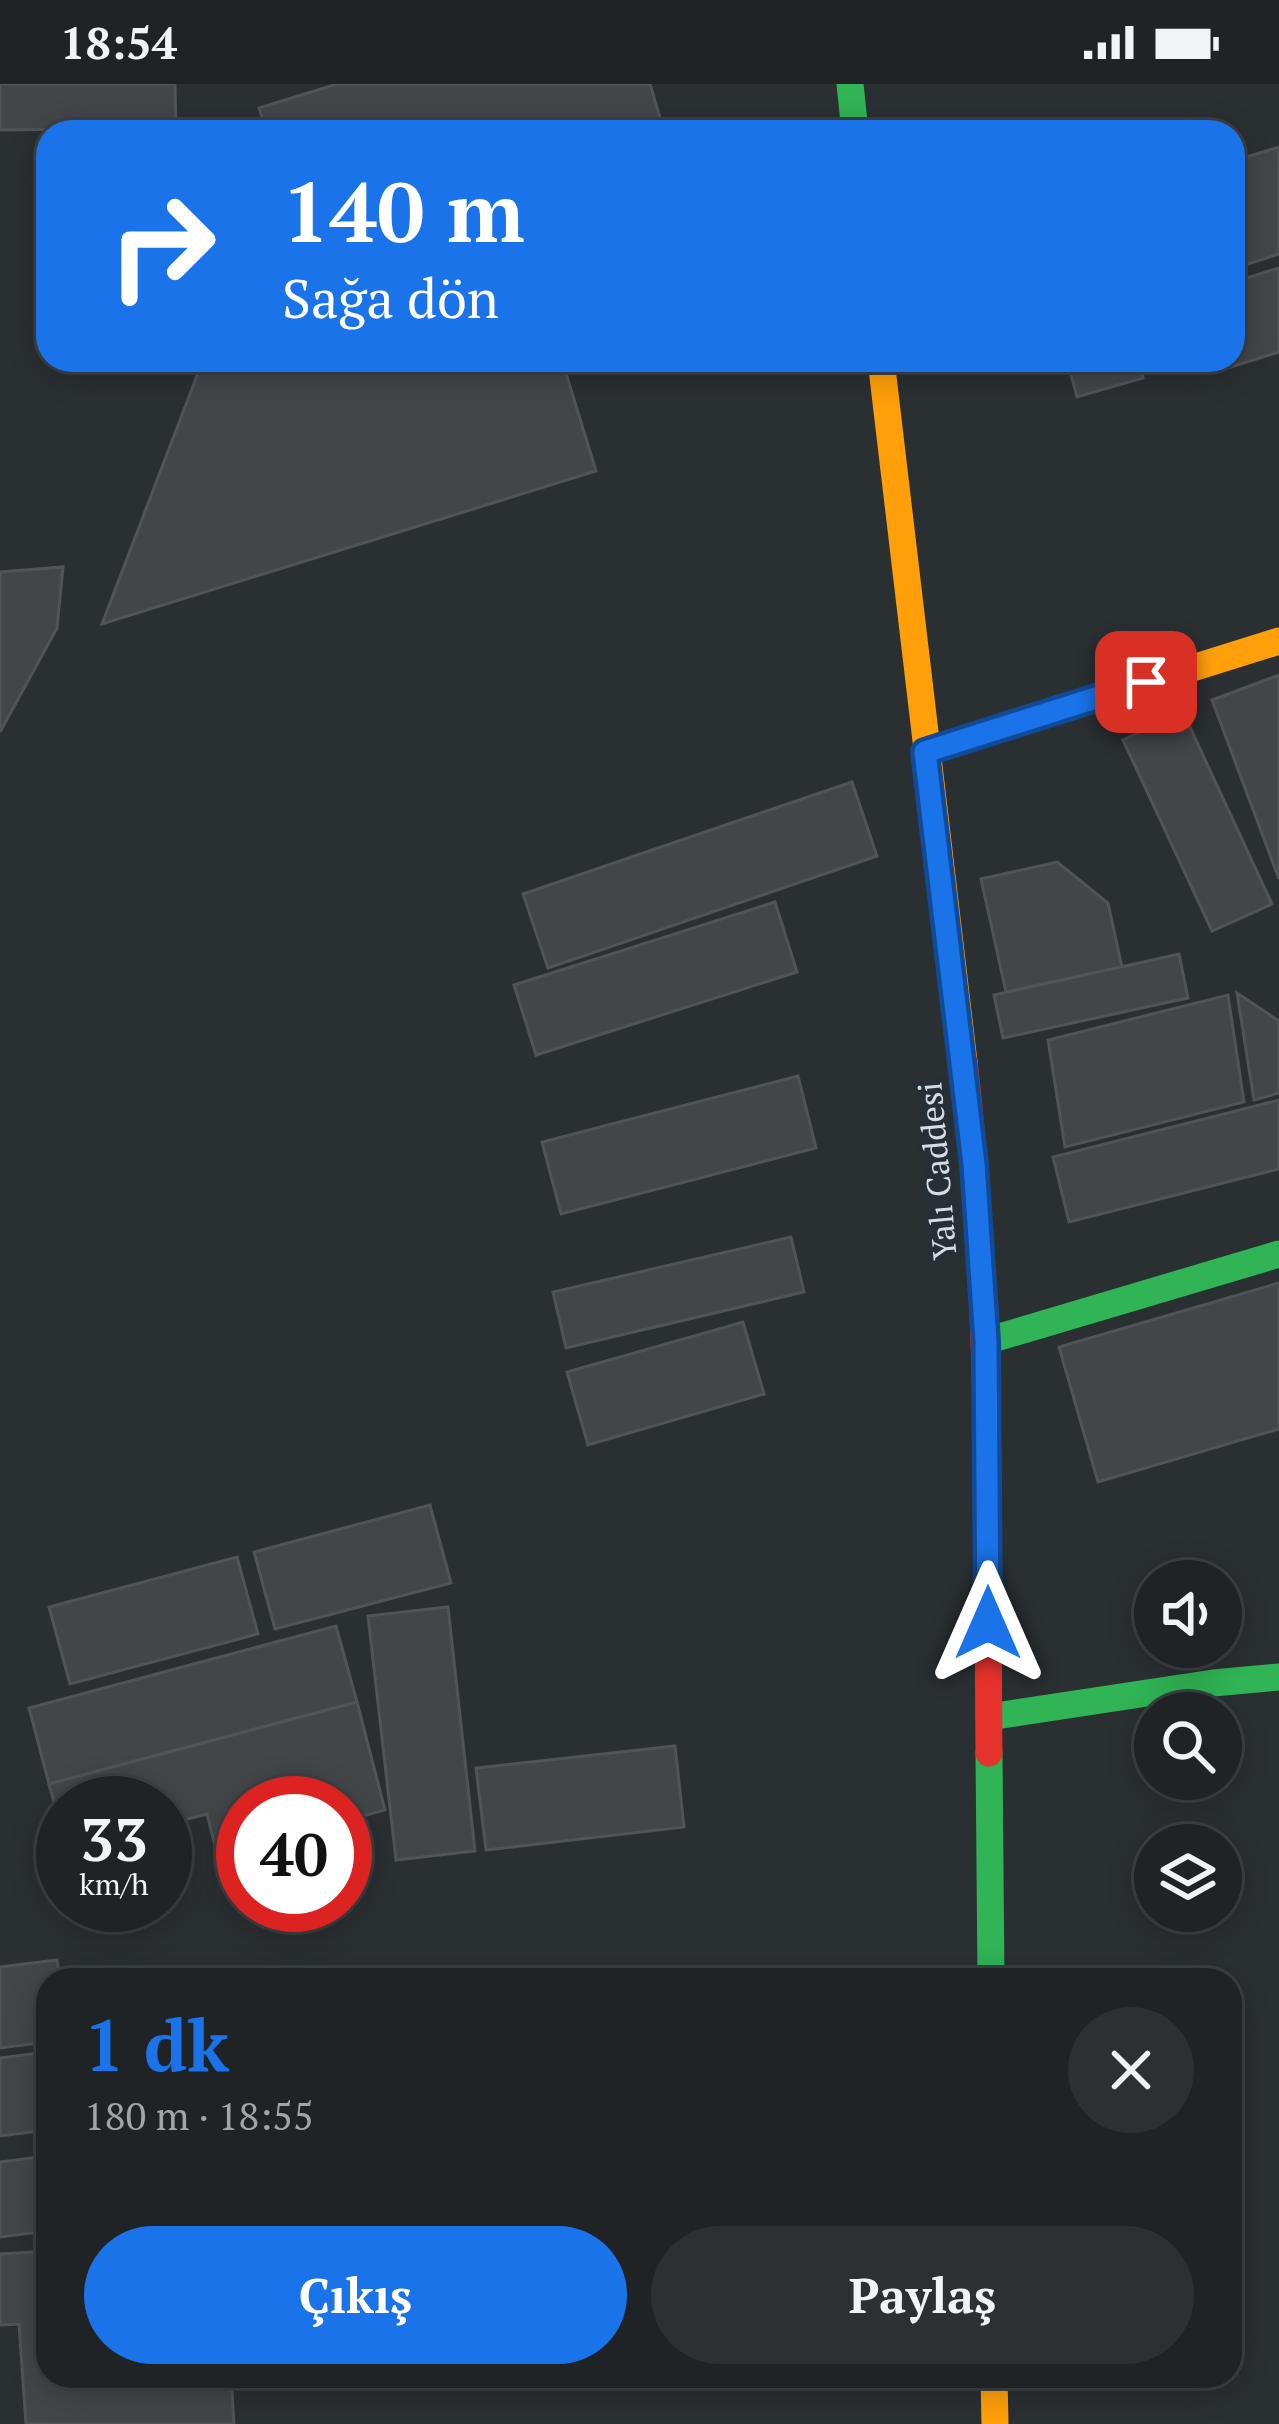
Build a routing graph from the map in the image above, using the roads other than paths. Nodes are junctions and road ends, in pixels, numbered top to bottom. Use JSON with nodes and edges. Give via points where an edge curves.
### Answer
{"nodes":[{"id":1,"x":850,"y":84,"type":"edge"},
{"id":2,"x":854,"y":120,"type":"edge"},
{"id":3,"x":882,"y":372,"type":"edge"},
{"id":4,"x":1279,"y":641,"type":"edge"},
{"id":5,"x":925,"y":752,"type":"junction"},
{"id":6,"x":1279,"y":1254,"type":"edge"},
{"id":7,"x":986,"y":1341,"type":"junction"},
{"id":8,"x":1279,"y":1676,"type":"edge"},
{"id":9,"x":989,"y":1718,"type":"junction"},
{"id":10,"x":991,"y":1968,"type":"edge"},
{"id":11,"x":994,"y":2388,"type":"edge"},
{"id":12,"x":994,"y":2424,"type":"edge"}],
"edges":[{"from":1,"to":2,"type":"street"},
{"from":3,"to":5,"type":"street","name":"Yalı Caddesi"},
{"from":4,"to":5,"type":"street"},
{"from":5,"to":7,"type":"street","name":"Yalı Caddesi","via":[[970,1119]]},
{"from":6,"to":7,"type":"street"},
{"from":7,"to":9,"type":"street","name":"Yalı Caddesi"},
{"from":8,"to":9,"type":"street"},
{"from":9,"to":10,"type":"street","name":"Yalı Caddesi"},
{"from":11,"to":12,"type":"street"}]}
